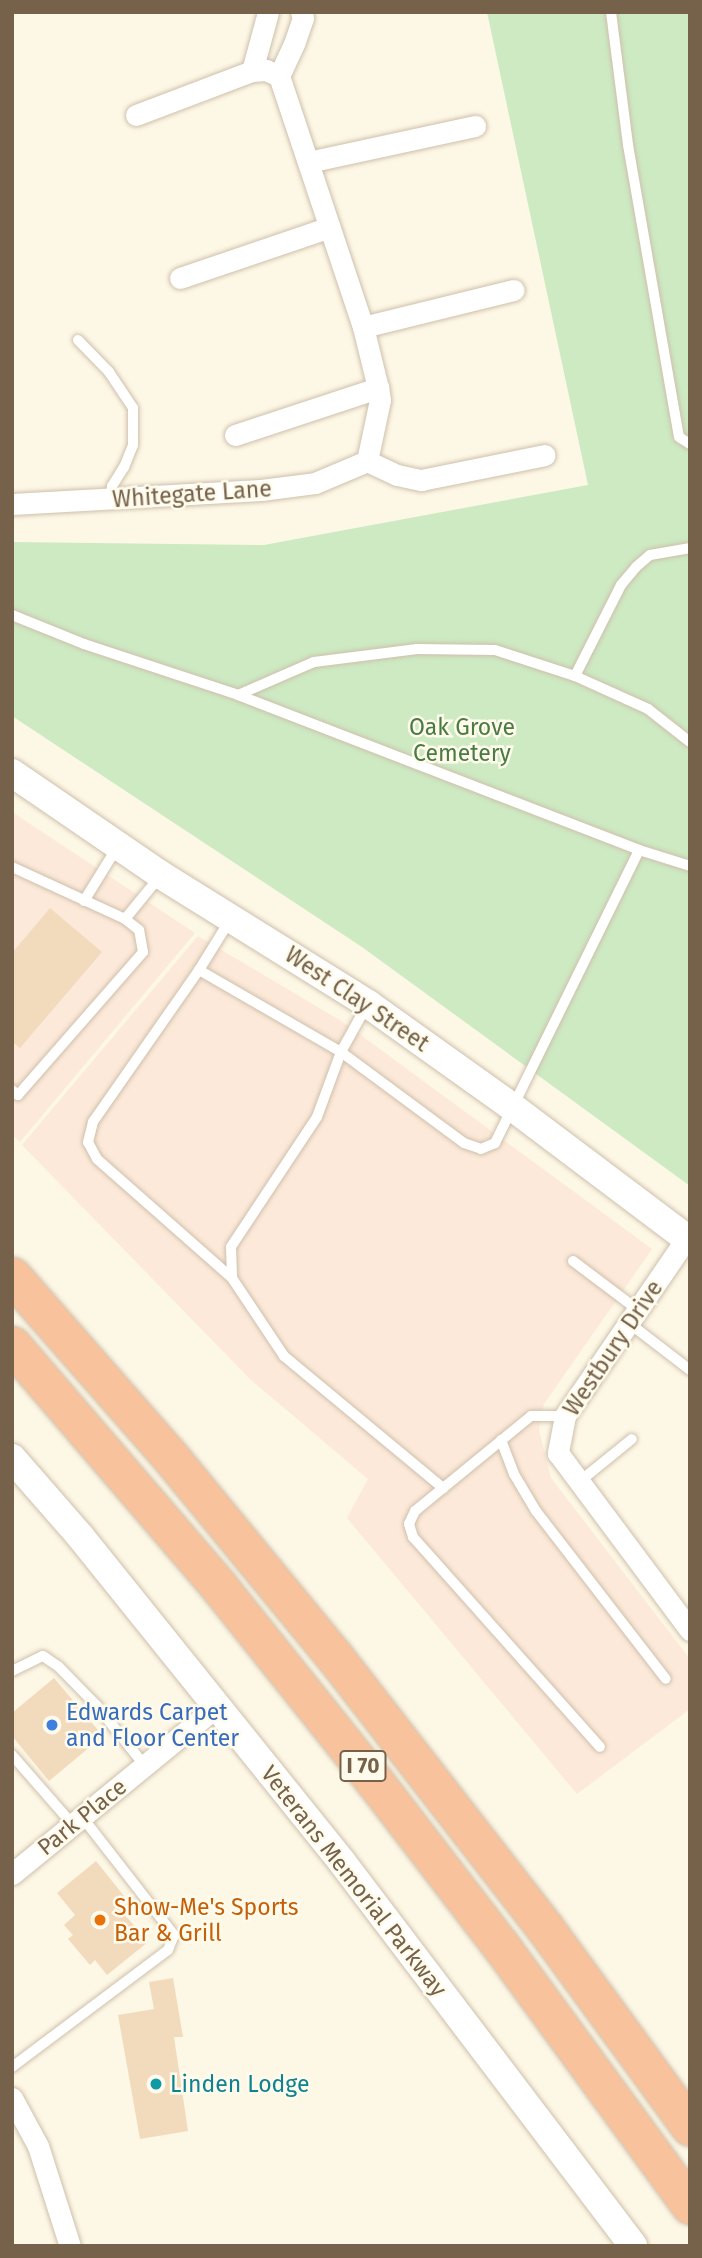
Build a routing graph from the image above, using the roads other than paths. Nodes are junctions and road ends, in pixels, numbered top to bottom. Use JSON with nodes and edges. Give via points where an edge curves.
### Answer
{"nodes":[{"id":1,"x":268,"y":12,"type":"edge"},
{"id":2,"x":301,"y":12,"type":"edge"},
{"id":3,"x":611,"y":12,"type":"edge"},
{"id":4,"x":252,"y":71,"type":"junction"},
{"id":5,"x":279,"y":76,"type":"junction"},
{"id":6,"x":136,"y":115,"type":"dead end"},
{"id":7,"x":475,"y":126,"type":"dead end"},
{"id":8,"x":309,"y":162,"type":"junction"},
{"id":9,"x":330,"y":228,"type":"junction"},
{"id":10,"x":180,"y":278,"type":"dead end"},
{"id":11,"x":514,"y":290,"type":"dead end"},
{"id":12,"x":363,"y":327,"type":"junction"},
{"id":13,"x":78,"y":340,"type":"dead end"},
{"id":14,"x":378,"y":388,"type":"junction"},
{"id":15,"x":235,"y":435,"type":"dead end"},
{"id":16,"x":690,"y":444,"type":"edge"},
{"id":17,"x":545,"y":454,"type":"dead end"},
{"id":18,"x":367,"y":461,"type":"junction"},
{"id":19,"x":110,"y":500,"type":"junction"},
{"id":20,"x":12,"y":504,"type":"edge"},
{"id":21,"x":690,"y":548,"type":"edge"},
{"id":22,"x":12,"y":615,"type":"edge"},
{"id":23,"x":575,"y":676,"type":"junction"},
{"id":24,"x":238,"y":695,"type":"junction"},
{"id":25,"x":690,"y":742,"type":"edge"},
{"id":26,"x":12,"y":773,"type":"edge"},
{"id":27,"x":118,"y":846,"type":"junction"},
{"id":28,"x":639,"y":850,"type":"junction"},
{"id":29,"x":690,"y":866,"type":"edge"},
{"id":30,"x":12,"y":867,"type":"edge"},
{"id":31,"x":161,"y":875,"type":"junction"},
{"id":32,"x":85,"y":901,"type":"junction"},
{"id":33,"x":231,"y":918,"type":"junction"},
{"id":34,"x":125,"y":919,"type":"junction"},
{"id":35,"x":199,"y":970,"type":"junction"},
{"id":36,"x":368,"y":1004,"type":"junction"},
{"id":37,"x":341,"y":1052,"type":"junction"},
{"id":38,"x":12,"y":1090,"type":"edge"},
{"id":39,"x":511,"y":1106,"type":"junction"},
{"id":40,"x":688,"y":1240,"type":"edge"},
{"id":41,"x":573,"y":1261,"type":"dead end"},
{"id":42,"x":12,"y":1276,"type":"edge"},
{"id":43,"x":232,"y":1278,"type":"junction"},
{"id":44,"x":633,"y":1316,"type":"junction"},
{"id":45,"x":12,"y":1345,"type":"edge"},
{"id":46,"x":690,"y":1370,"type":"edge"},
{"id":47,"x":565,"y":1416,"type":"junction"},
{"id":48,"x":632,"y":1439,"type":"dead end"},
{"id":49,"x":501,"y":1440,"type":"junction"},
{"id":50,"x":12,"y":1458,"type":"edge"},
{"id":51,"x":579,"y":1482,"type":"junction"},
{"id":52,"x":443,"y":1488,"type":"junction"},
{"id":53,"x":690,"y":1629,"type":"edge"},
{"id":54,"x":12,"y":1671,"type":"edge"},
{"id":55,"x":666,"y":1679,"type":"dead end"},
{"id":56,"x":217,"y":1706,"type":"junction"},
{"id":57,"x":600,"y":1747,"type":"dead end"},
{"id":58,"x":12,"y":1755,"type":"edge"},
{"id":59,"x":145,"y":1766,"type":"junction"},
{"id":60,"x":78,"y":1821,"type":"junction"},
{"id":61,"x":12,"y":1874,"type":"edge"},
{"id":62,"x":12,"y":2067,"type":"edge"},
{"id":63,"x":12,"y":2098,"type":"edge"},
{"id":64,"x":690,"y":2127,"type":"edge"},
{"id":65,"x":690,"y":2206,"type":"edge"},
{"id":66,"x":62,"y":2244,"type":"edge"},
{"id":67,"x":633,"y":2246,"type":"edge"}],
"edges":[{"from":1,"to":4,"type":"street"},
{"from":2,"to":5,"type":"street","via":[[303,18]]},
{"from":3,"to":16,"type":"lane","via":[[628,145],[679,437]]},
{"from":4,"to":5,"type":"street","via":[[266,70]]},
{"from":4,"to":6,"type":"street"},
{"from":5,"to":8,"type":"street"},
{"from":7,"to":8,"type":"street"},
{"from":8,"to":9,"type":"street"},
{"from":9,"to":10,"type":"street"},
{"from":9,"to":12,"type":"street"},
{"from":11,"to":12,"type":"street"},
{"from":12,"to":14,"type":"street"},
{"from":13,"to":19,"type":"lane","via":[[109,372],[133,408],[132,445]]},
{"from":14,"to":15,"type":"street"},
{"from":14,"to":18,"type":"street","via":[[380,400]]},
{"from":17,"to":18,"type":"street","via":[[421,480]]},
{"from":18,"to":19,"type":"street","name":"Whitegate Lane","via":[[315,483]]},
{"from":19,"to":20,"type":"street","name":"Whitegate Lane"},
{"from":21,"to":23,"type":"lane","via":[[650,555],[636,567],[621,585]]},
{"from":22,"to":24,"type":"lane"},
{"from":23,"to":24,"type":"lane","via":[[495,650],[417,649],[314,662]]},
{"from":23,"to":25,"type":"lane","via":[[648,709]]},
{"from":24,"to":28,"type":"lane"},
{"from":26,"to":27,"type":"street","name":"West Clay Street"},
{"from":27,"to":31,"type":"street","name":"West Clay Street"},
{"from":27,"to":32,"type":"lane"},
{"from":28,"to":29,"type":"lane"},
{"from":28,"to":39,"type":"lane"},
{"from":30,"to":32,"type":"lane"},
{"from":31,"to":33,"type":"street","name":"West Clay Street"},
{"from":31,"to":34,"type":"lane"},
{"from":32,"to":34,"type":"lane"},
{"from":33,"to":35,"type":"lane"},
{"from":33,"to":36,"type":"street","name":"West Clay Street"},
{"from":34,"to":38,"type":"lane","via":[[139,930],[143,952],[18,1095]]},
{"from":35,"to":37,"type":"lane"},
{"from":35,"to":43,"type":"lane","via":[[93,1122],[88,1142],[97,1159]]},
{"from":36,"to":37,"type":"lane"},
{"from":36,"to":39,"type":"street","name":"West Clay Street"},
{"from":37,"to":39,"type":"lane","via":[[464,1143],[481,1149],[495,1143]]},
{"from":37,"to":43,"type":"lane","via":[[317,1117],[232,1247]]},
{"from":39,"to":40,"type":"street","name":"West Clay Street"},
{"from":40,"to":44,"type":"street","name":"Westbury Drive"},
{"from":41,"to":44,"type":"lane"},
{"from":42,"to":64,"type":"highway","number":"I 70","via":[[326,1646],[545,1928]]},
{"from":43,"to":52,"type":"lane","via":[[284,1356]]},
{"from":44,"to":46,"type":"lane"},
{"from":44,"to":47,"type":"street","name":"Westbury Drive"},
{"from":45,"to":65,"type":"highway","number":"I 70","via":[[220,1588],[383,1792],[509,1956]]},
{"from":47,"to":49,"type":"lane","via":[[531,1416]]},
{"from":47,"to":51,"type":"street","name":"Westbury Drive","via":[[558,1453]]},
{"from":48,"to":51,"type":"lane"},
{"from":49,"to":52,"type":"lane"},
{"from":49,"to":55,"type":"lane","via":[[536,1511]]},
{"from":50,"to":56,"type":"street","name":"Veterans Memorial Parkway"},
{"from":51,"to":53,"type":"street","name":"Westbury Drive"},
{"from":52,"to":57,"type":"lane","via":[[415,1511],[408,1524],[413,1537]]},
{"from":54,"to":59,"type":"lane","via":[[43,1656],[58,1665]]},
{"from":56,"to":59,"type":"street","name":"Park Place"},
{"from":56,"to":67,"type":"street","name":"Veterans Memorial Parkway","via":[[342,1862]]},
{"from":58,"to":60,"type":"lane"},
{"from":59,"to":60,"type":"street","name":"Park Place"},
{"from":60,"to":61,"type":"street","name":"Park Place"},
{"from":60,"to":62,"type":"lane","via":[[174,1935],[169,1950]]},
{"from":63,"to":66,"type":"street","via":[[38,2146]]}]}
